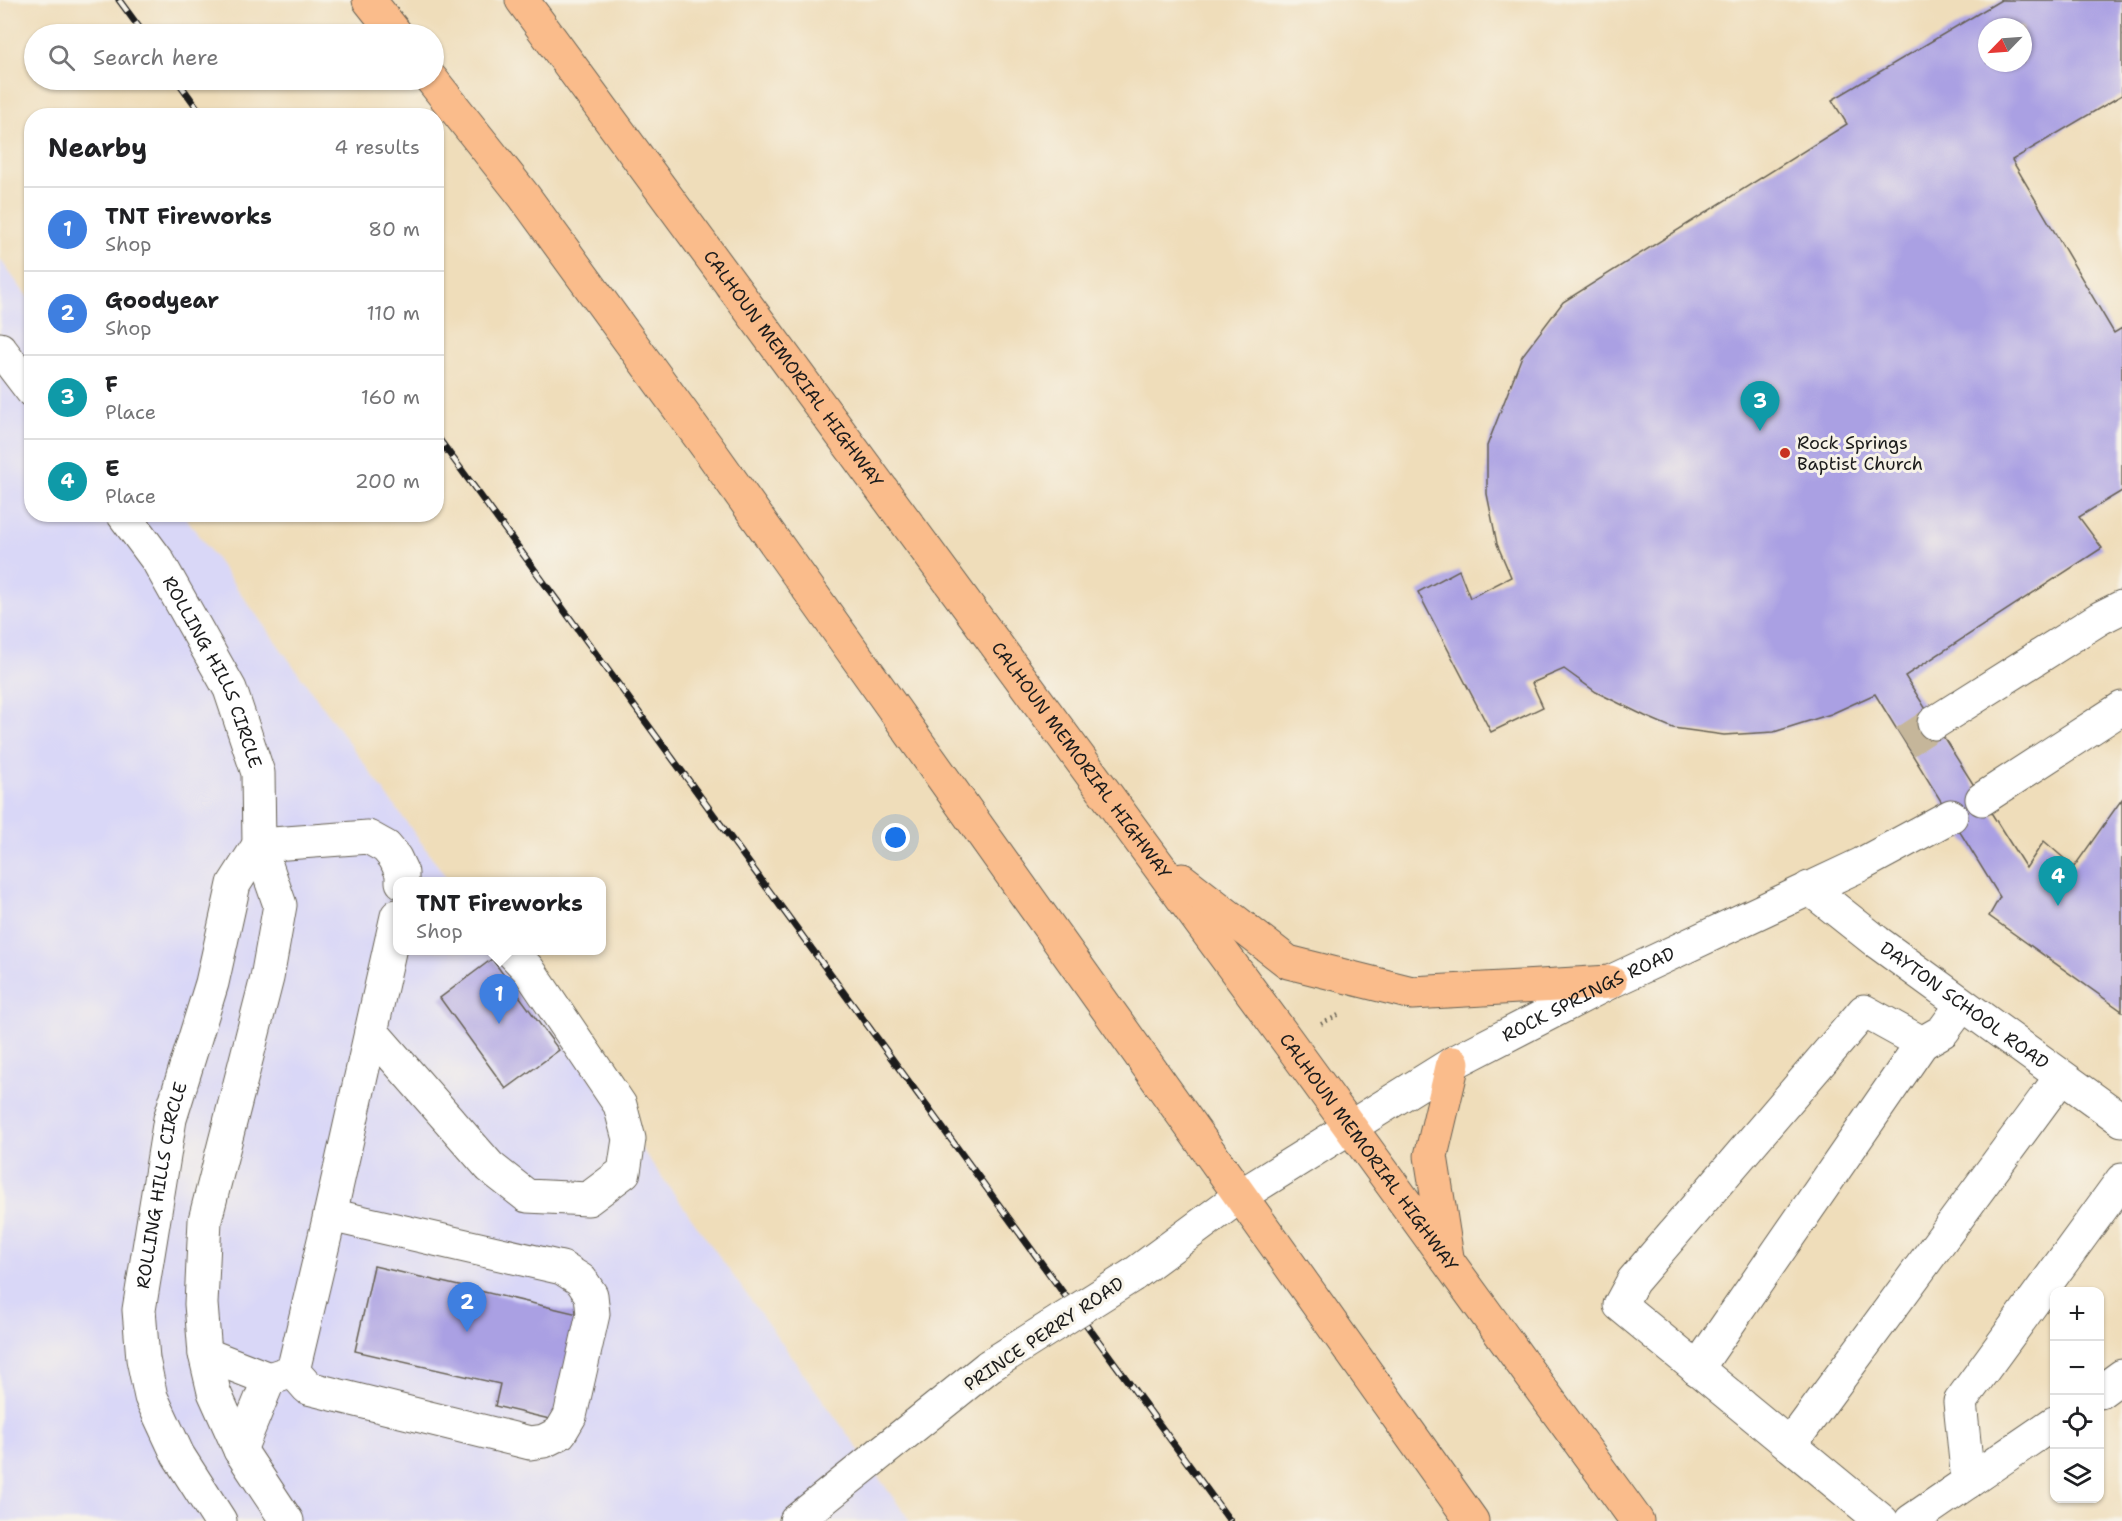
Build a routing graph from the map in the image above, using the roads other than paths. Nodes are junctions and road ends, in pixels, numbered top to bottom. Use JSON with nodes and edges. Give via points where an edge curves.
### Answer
{"nodes":[{"id":1,"x":369,"y":0,"type":"edge"},
{"id":2,"x":522,"y":0,"type":"edge"},
{"id":3,"x":388,"y":24,"type":"edge"},
{"id":4,"x":440,"y":90,"type":"edge"},
{"id":5,"x":0,"y":349,"type":"edge"},
{"id":6,"x":24,"y":380,"type":"edge"},
{"id":7,"x":129,"y":522,"type":"edge"},
{"id":8,"x":2122,"y":607,"type":"edge"},
{"id":9,"x":2122,"y":708,"type":"edge"},
{"id":10,"x":1934,"y":723,"type":"tunnel mouth"},
{"id":11,"x":1982,"y":799,"type":"dead end"},
{"id":12,"x":1950,"y":816,"type":"dead end"},
{"id":13,"x":259,"y":846,"type":"junction"},
{"id":14,"x":1150,"y":855,"type":"junction"},
{"id":15,"x":402,"y":877,"type":"edge"},
{"id":16,"x":1809,"y":888,"type":"junction"},
{"id":17,"x":393,"y":934,"type":"edge"},
{"id":18,"x":514,"y":955,"type":"edge"},
{"id":19,"x":1610,"y":982,"type":"junction"},
{"id":20,"x":1962,"y":1005,"type":"junction"},
{"id":21,"x":371,"y":1031,"type":"junction"},
{"id":22,"x":1922,"y":1043,"type":"junction"},
{"id":23,"x":1453,"y":1063,"type":"junction"},
{"id":24,"x":2061,"y":1077,"type":"junction"},
{"id":25,"x":2122,"y":1120,"type":"edge"},
{"id":26,"x":1350,"y":1127,"type":"junction"},
{"id":27,"x":2122,"y":1180,"type":"edge"},
{"id":28,"x":1240,"y":1196,"type":"junction"},
{"id":29,"x":330,"y":1215,"type":"junction"},
{"id":30,"x":1448,"y":1262,"type":"junction"},
{"id":31,"x":205,"y":1354,"type":"junction"},
{"id":32,"x":1697,"y":1369,"type":"junction"},
{"id":33,"x":281,"y":1375,"type":"junction"},
{"id":34,"x":2122,"y":1376,"type":"edge"},
{"id":35,"x":2104,"y":1389,"type":"edge"},
{"id":36,"x":2050,"y":1426,"type":"edge"},
{"id":37,"x":1790,"y":1445,"type":"junction"},
{"id":38,"x":240,"y":1450,"type":"junction"},
{"id":39,"x":1968,"y":1482,"type":"junction"},
{"id":40,"x":220,"y":1521,"type":"edge"},
{"id":41,"x":288,"y":1521,"type":"edge"},
{"id":42,"x":796,"y":1521,"type":"edge"},
{"id":43,"x":1472,"y":1521,"type":"edge"},
{"id":44,"x":1636,"y":1521,"type":"edge"},
{"id":45,"x":1882,"y":1521,"type":"edge"},
{"id":46,"x":1911,"y":1521,"type":"edge"}],
"edges":[{"from":1,"to":3,"type":"highway"},
{"from":2,"to":14,"type":"highway","name":"CALHOUN MEMORIAL HIGHWAY"},
{"from":4,"to":28,"type":"highway","via":[[524,196],[703,441]]},
{"from":5,"to":6,"type":"street"},
{"from":7,"to":13,"type":"street","name":"ROLLING HILLS CIRCLE","via":[[158,561],[230,688],[258,773]]},
{"from":8,"to":10,"type":"street"},
{"from":9,"to":11,"type":"street"},
{"from":12,"to":16,"type":"street","name":"ROCK SPRINGS ROAD"},
{"from":13,"to":15,"type":"street","via":[[368,837],[386,847]]},
{"from":13,"to":31,"type":"street","name":"ROLLING HILLS CIRCLE","via":[[280,905],[267,978],[206,1220],[201,1304]]},
{"from":13,"to":40,"type":"street","name":"ROLLING HILLS CIRCLE","via":[[234,884],[212,983],[170,1119],[139,1310],[151,1397],[177,1455]]},
{"from":14,"to":19,"type":"highway","via":[[1288,962],[1412,993]]},
{"from":14,"to":26,"type":"highway","name":"CALHOUN MEMORIAL HIGHWAY"},
{"from":16,"to":19,"type":"street","name":"ROCK SPRINGS ROAD"},
{"from":16,"to":20,"type":"street","name":"DAYTON SCHOOL ROAD"},
{"from":17,"to":21,"type":"street"},
{"from":18,"to":21,"type":"street","via":[[528,969],[620,1105],[629,1139],[624,1172],[588,1199],[527,1196],[490,1167]]},
{"from":19,"to":23,"type":"street","name":"ROCK SPRINGS ROAD"},
{"from":20,"to":22,"type":"street","via":[[1943,1031]]},
{"from":20,"to":24,"type":"street","name":"DAYTON SCHOOL ROAD"},
{"from":21,"to":29,"type":"street"},
{"from":22,"to":32,"type":"street"},
{"from":22,"to":32,"type":"street","via":[[1864,1011],[1633,1281],[1620,1305]]},
{"from":23,"to":26,"type":"street","name":"ROCK SPRINGS ROAD"},
{"from":23,"to":30,"type":"highway","via":[[1431,1156]]},
{"from":24,"to":25,"type":"street","name":"DAYTON SCHOOL ROAD"},
{"from":24,"to":37,"type":"street"},
{"from":26,"to":28,"type":"street","name":"ROCK SPRINGS ROAD"},
{"from":26,"to":30,"type":"highway","name":"CALHOUN MEMORIAL HIGHWAY"},
{"from":27,"to":39,"type":"street","via":[[1960,1402]]},
{"from":28,"to":42,"type":"street","name":"PRINCE PERRY ROAD","bridge":true,"via":[[1133,1275],[989,1366]]},
{"from":28,"to":43,"type":"highway"},
{"from":29,"to":33,"type":"street"},
{"from":29,"to":33,"type":"street","via":[[562,1268],[581,1280],[591,1295],[593,1314],[570,1416],[560,1432],[530,1443],[308,1388]]},
{"from":30,"to":44,"type":"highway","name":"CALHOUN MEMORIAL HIGHWAY"},
{"from":31,"to":33,"type":"street"},
{"from":31,"to":38,"type":"street","name":"ROLLING HILLS CIRCLE","via":[[214,1392]]},
{"from":32,"to":37,"type":"street"},
{"from":33,"to":38,"type":"street"},
{"from":34,"to":35,"type":"street"},
{"from":36,"to":39,"type":"street"},
{"from":37,"to":45,"type":"street"},
{"from":38,"to":41,"type":"street","name":"ROLLING HILLS CIRCLE"},
{"from":39,"to":46,"type":"street"}]}
